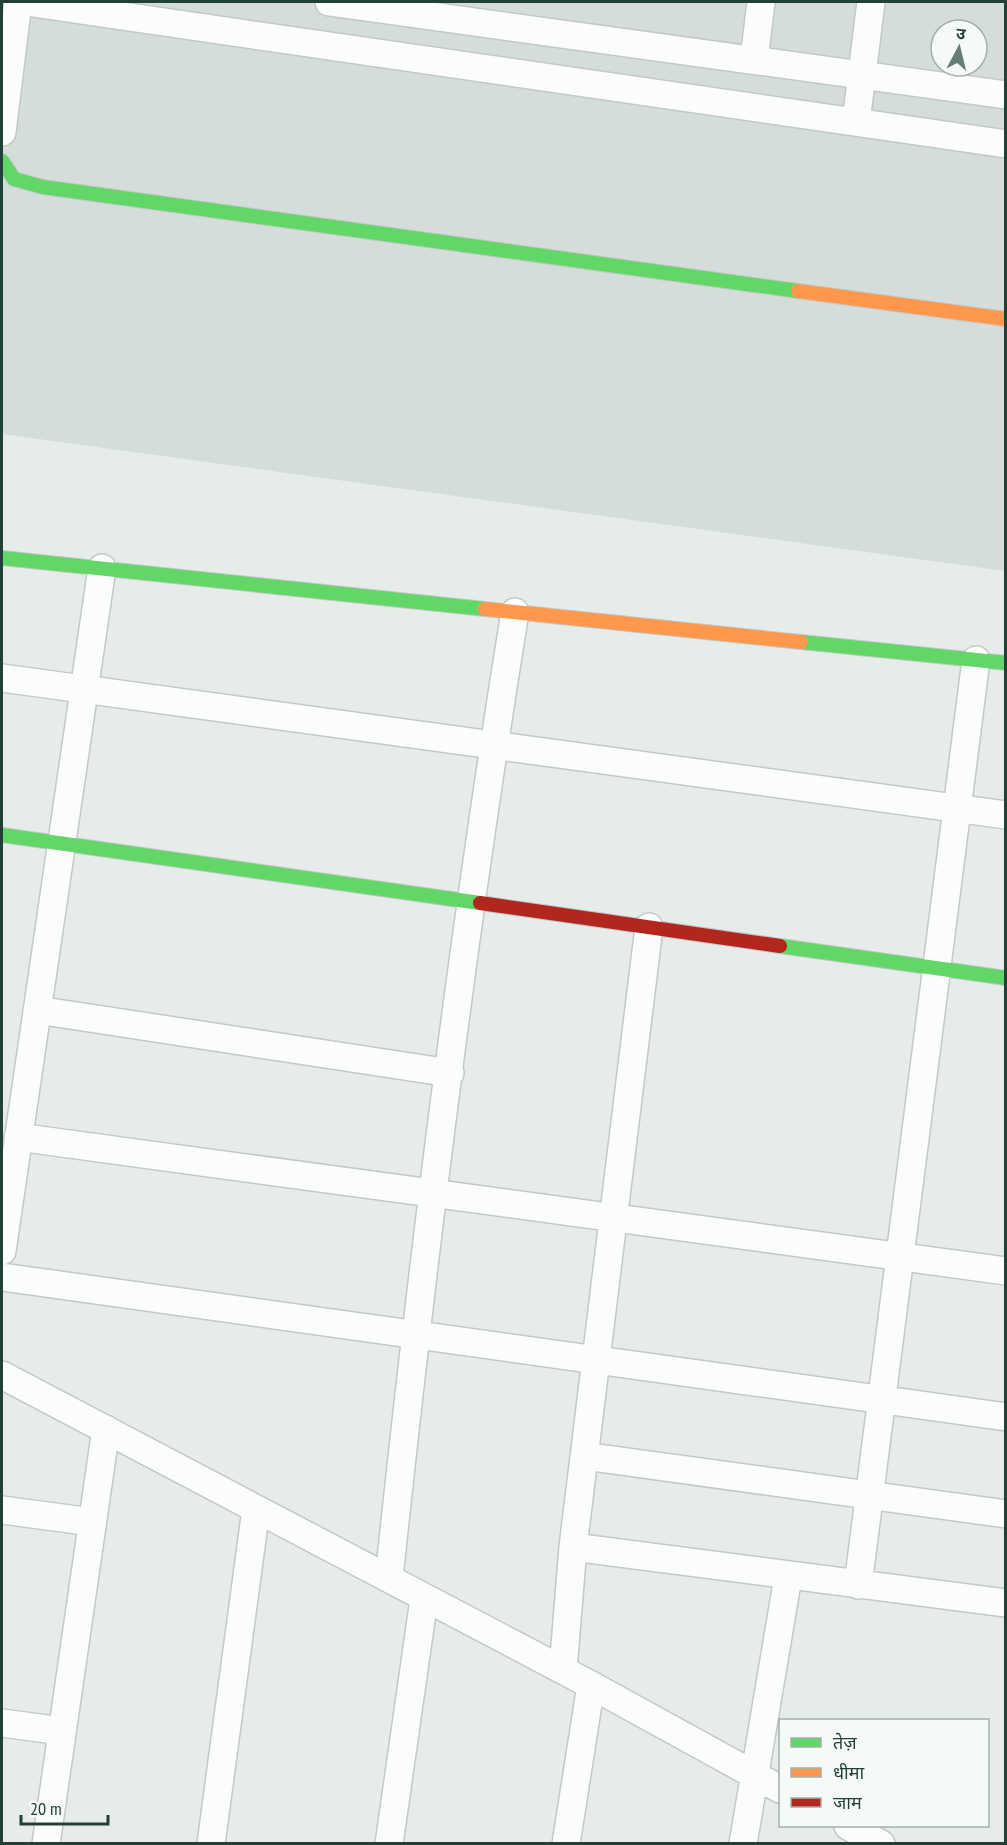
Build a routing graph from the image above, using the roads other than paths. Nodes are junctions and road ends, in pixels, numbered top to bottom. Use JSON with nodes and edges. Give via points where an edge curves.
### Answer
{"nodes":[{"id":1,"x":18,"y":2,"type":"edge"},
{"id":2,"x":26,"y":2,"type":"edge"},
{"id":3,"x":329,"y":2,"type":"edge"},
{"id":4,"x":761,"y":2,"type":"edge"},
{"id":5,"x":871,"y":2,"type":"edge"},
{"id":6,"x":754,"y":60,"type":"junction"},
{"id":7,"x":862,"y":75,"type":"junction"},
{"id":8,"x":1005,"y":95,"type":"edge"},
{"id":9,"x":856,"y":122,"type":"junction"},
{"id":10,"x":2,"y":132,"type":"edge"},
{"id":11,"x":1005,"y":144,"type":"edge"},
{"id":12,"x":2,"y":161,"type":"edge"},
{"id":13,"x":1005,"y":319,"type":"edge"},
{"id":14,"x":2,"y":558,"type":"edge"},
{"id":15,"x":102,"y":568,"type":"junction"},
{"id":16,"x":515,"y":612,"type":"junction"},
{"id":17,"x":976,"y":660,"type":"junction"},
{"id":18,"x":1005,"y":663,"type":"edge"},
{"id":19,"x":2,"y":678,"type":"edge"},
{"id":20,"x":84,"y":690,"type":"junction"},
{"id":21,"x":493,"y":745,"type":"junction"},
{"id":22,"x":959,"y":808,"type":"junction"},
{"id":23,"x":1005,"y":814,"type":"edge"},
{"id":24,"x":2,"y":835,"type":"edge"},
{"id":25,"x":62,"y":844,"type":"junction"},
{"id":26,"x":472,"y":902,"type":"junction"},
{"id":27,"x":649,"y":927,"type":"junction"},
{"id":28,"x":938,"y":968,"type":"junction"},
{"id":29,"x":1005,"y":978,"type":"edge"},
{"id":30,"x":37,"y":1010,"type":"junction"},
{"id":31,"x":450,"y":1073,"type":"junction"},
{"id":32,"x":18,"y":1137,"type":"junction"},
{"id":33,"x":434,"y":1194,"type":"junction"},
{"id":34,"x":614,"y":1218,"type":"junction"},
{"id":35,"x":2,"y":1251,"type":"edge"},
{"id":36,"x":901,"y":1257,"type":"junction"},
{"id":37,"x":1005,"y":1271,"type":"edge"},
{"id":38,"x":2,"y":1277,"type":"edge"},
{"id":39,"x":414,"y":1333,"type":"junction"},
{"id":40,"x":597,"y":1359,"type":"junction"},
{"id":41,"x":2,"y":1375,"type":"edge"},
{"id":42,"x":882,"y":1399,"type":"junction"},
{"id":43,"x":1005,"y":1417,"type":"edge"},
{"id":44,"x":106,"y":1429,"type":"junction"},
{"id":45,"x":584,"y":1456,"type":"junction"},
{"id":46,"x":870,"y":1495,"type":"junction"},
{"id":47,"x":256,"y":1509,"type":"junction"},
{"id":48,"x":2,"y":1510,"type":"edge"},
{"id":49,"x":1005,"y":1514,"type":"edge"},
{"id":50,"x":92,"y":1522,"type":"junction"},
{"id":51,"x":573,"y":1547,"type":"junction"},
{"id":52,"x":788,"y":1577,"type":"junction"},
{"id":53,"x":388,"y":1578,"type":"junction"},
{"id":54,"x":858,"y":1586,"type":"junction"},
{"id":55,"x":424,"y":1599,"type":"junction"},
{"id":56,"x":1005,"y":1603,"type":"edge"},
{"id":57,"x":563,"y":1670,"type":"junction"},
{"id":58,"x":591,"y":1685,"type":"junction"},
{"id":59,"x":2,"y":1723,"type":"edge"},
{"id":60,"x":62,"y":1731,"type":"junction"},
{"id":61,"x":753,"y":1774,"type":"junction"},
{"id":62,"x":779,"y":1788,"type":"edge"},
{"id":63,"x":850,"y":1827,"type":"edge"},
{"id":64,"x":46,"y":1844,"type":"edge"},
{"id":65,"x":211,"y":1844,"type":"edge"},
{"id":66,"x":389,"y":1844,"type":"edge"},
{"id":67,"x":566,"y":1844,"type":"edge"},
{"id":68,"x":743,"y":1844,"type":"edge"},
{"id":69,"x":881,"y":1844,"type":"edge"}],
"edges":[{"from":1,"to":10,"type":"street"},
{"from":2,"to":9,"type":"street"},
{"from":3,"to":6,"type":"street"},
{"from":4,"to":6,"type":"street"},
{"from":5,"to":7,"type":"street"},
{"from":6,"to":7,"type":"street"},
{"from":7,"to":8,"type":"street"},
{"from":7,"to":9,"type":"street"},
{"from":9,"to":11,"type":"street"},
{"from":12,"to":13,"type":"street","via":[[14,179],[44,187]]},
{"from":14,"to":15,"type":"street"},
{"from":15,"to":16,"type":"street"},
{"from":15,"to":20,"type":"street"},
{"from":16,"to":17,"type":"street"},
{"from":16,"to":21,"type":"street"},
{"from":17,"to":18,"type":"street"},
{"from":17,"to":22,"type":"street"},
{"from":19,"to":20,"type":"street"},
{"from":20,"to":21,"type":"street"},
{"from":20,"to":25,"type":"street"},
{"from":21,"to":22,"type":"street"},
{"from":21,"to":26,"type":"street"},
{"from":22,"to":23,"type":"street"},
{"from":22,"to":28,"type":"street"},
{"from":24,"to":25,"type":"street"},
{"from":25,"to":26,"type":"street"},
{"from":25,"to":30,"type":"street"},
{"from":26,"to":27,"type":"street"},
{"from":26,"to":31,"type":"street"},
{"from":27,"to":28,"type":"street"},
{"from":27,"to":34,"type":"street"},
{"from":28,"to":29,"type":"street"},
{"from":28,"to":36,"type":"street"},
{"from":30,"to":31,"type":"street"},
{"from":30,"to":32,"type":"street"},
{"from":31,"to":33,"type":"street"},
{"from":32,"to":33,"type":"street"},
{"from":32,"to":35,"type":"street"},
{"from":33,"to":34,"type":"street"},
{"from":33,"to":39,"type":"street"},
{"from":34,"to":36,"type":"street"},
{"from":34,"to":40,"type":"street"},
{"from":36,"to":37,"type":"street"},
{"from":36,"to":42,"type":"street"},
{"from":38,"to":39,"type":"street"},
{"from":39,"to":40,"type":"street"},
{"from":39,"to":53,"type":"street"},
{"from":40,"to":42,"type":"street"},
{"from":40,"to":45,"type":"street"},
{"from":41,"to":44,"type":"street"},
{"from":42,"to":43,"type":"street"},
{"from":42,"to":46,"type":"street"},
{"from":44,"to":47,"type":"street"},
{"from":44,"to":50,"type":"street"},
{"from":45,"to":46,"type":"street"},
{"from":45,"to":51,"type":"street"},
{"from":46,"to":49,"type":"street"},
{"from":46,"to":54,"type":"street"},
{"from":47,"to":53,"type":"street"},
{"from":47,"to":65,"type":"street"},
{"from":48,"to":50,"type":"street"},
{"from":50,"to":60,"type":"street"},
{"from":51,"to":52,"type":"street"},
{"from":51,"to":57,"type":"street"},
{"from":52,"to":54,"type":"street"},
{"from":52,"to":61,"type":"street"},
{"from":53,"to":55,"type":"street"},
{"from":54,"to":56,"type":"street"},
{"from":55,"to":57,"type":"street"},
{"from":55,"to":66,"type":"street"},
{"from":57,"to":58,"type":"street"},
{"from":58,"to":61,"type":"street"},
{"from":58,"to":67,"type":"street"},
{"from":59,"to":60,"type":"street"},
{"from":60,"to":64,"type":"street"},
{"from":61,"to":62,"type":"street"},
{"from":61,"to":68,"type":"street"},
{"from":63,"to":69,"type":"street"}]}
